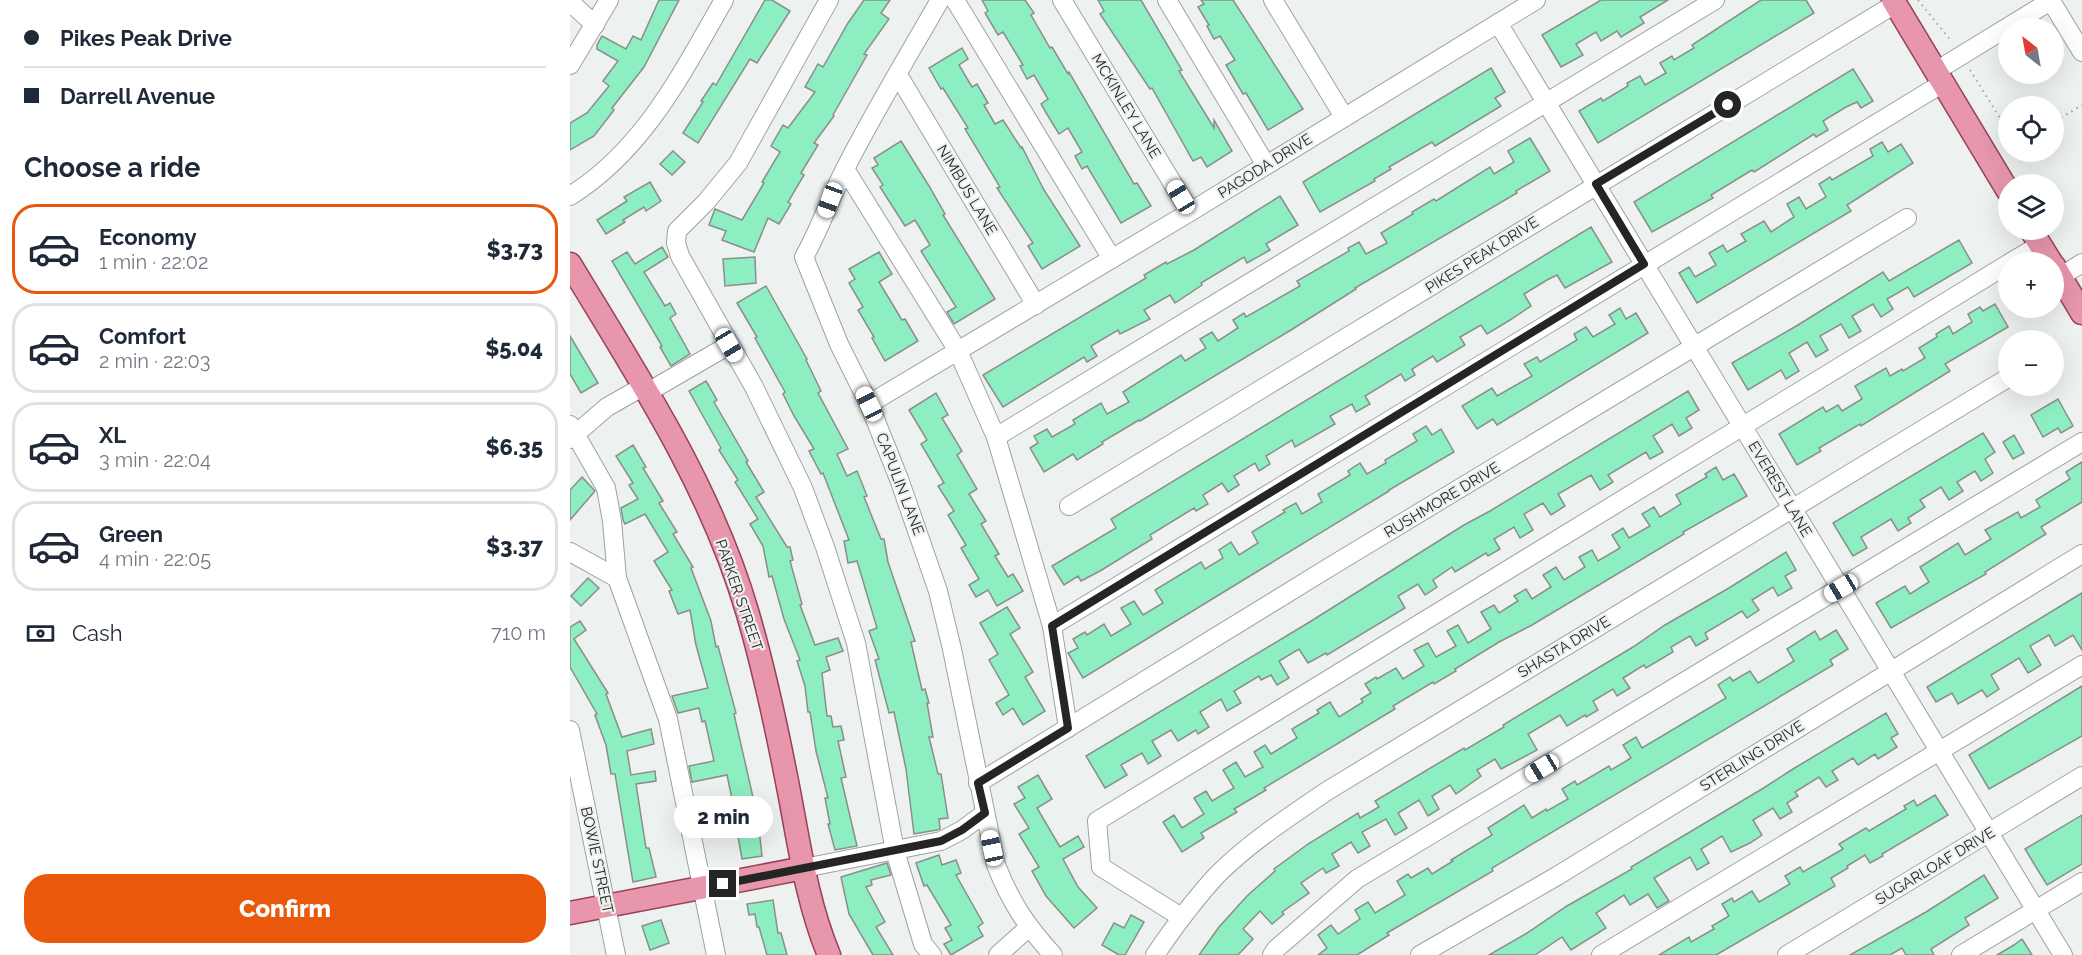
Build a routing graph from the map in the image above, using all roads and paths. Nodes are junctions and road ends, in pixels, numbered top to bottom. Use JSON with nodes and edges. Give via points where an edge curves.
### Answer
{"nodes":[{"id":1,"x":609,"y":0,"type":"edge"},
{"id":2,"x":724,"y":0,"type":"edge"},
{"id":3,"x":829,"y":0,"type":"edge"},
{"id":4,"x":940,"y":0,"type":"edge"},
{"id":5,"x":956,"y":0,"type":"edge"},
{"id":6,"x":1062,"y":0,"type":"edge"},
{"id":7,"x":1167,"y":0,"type":"edge"},
{"id":8,"x":1273,"y":0,"type":"edge"},
{"id":9,"x":1536,"y":0,"type":"edge"},
{"id":10,"x":1715,"y":0,"type":"edge"},
{"id":11,"x":2052,"y":0,"type":"edge"},
{"id":12,"x":570,"y":2,"type":"edge"},
{"id":13,"x":1894,"y":2,"type":"edge"},
{"id":14,"x":1498,"y":23,"type":"junction"},
{"id":15,"x":595,"y":24,"type":"junction"},
{"id":16,"x":2079,"y":42,"type":"edge"},
{"id":17,"x":570,"y":65,"type":"edge"},
{"id":18,"x":898,"y":75,"type":"junction"},
{"id":19,"x":1939,"y":77,"type":"junction"},
{"id":20,"x":1546,"y":101,"type":"junction"},
{"id":21,"x":2082,"y":105,"type":"edge"},
{"id":22,"x":2064,"y":116,"type":"edge"},
{"id":23,"x":1344,"y":117,"type":"junction"},
{"id":24,"x":1266,"y":165,"type":"junction"},
{"id":25,"x":845,"y":169,"type":"junction"},
{"id":26,"x":1998,"y":174,"type":"edge"},
{"id":27,"x":1596,"y":184,"type":"junction"},
{"id":28,"x":570,"y":196,"type":"edge"},
{"id":29,"x":1190,"y":212,"type":"junction"},
{"id":30,"x":1907,"y":218,"type":"dead end"},
{"id":31,"x":1112,"y":259,"type":"junction"},
{"id":32,"x":2064,"y":259,"type":"edge"},
{"id":33,"x":2082,"y":263,"type":"edge"},
{"id":34,"x":570,"y":264,"type":"edge"},
{"id":35,"x":1644,"y":264,"type":"junction"},
{"id":36,"x":1998,"y":270,"type":"edge"},
{"id":37,"x":2064,"y":284,"type":"edge"},
{"id":38,"x":1036,"y":305,"type":"junction"},
{"id":39,"x":2082,"y":313,"type":"edge"},
{"id":40,"x":729,"y":345,"type":"junction"},
{"id":41,"x":1695,"y":347,"type":"junction"},
{"id":42,"x":958,"y":351,"type":"junction"},
{"id":43,"x":1998,"y":384,"type":"edge"},
{"id":44,"x":646,"y":389,"type":"junction"},
{"id":45,"x":869,"y":404,"type":"junction"},
{"id":46,"x":1742,"y":425,"type":"junction"},
{"id":47,"x":572,"y":432,"type":"edge"},
{"id":48,"x":996,"y":437,"type":"junction"},
{"id":49,"x":2082,"y":442,"type":"edge"},
{"id":50,"x":1069,"y":506,"type":"dead end"},
{"id":51,"x":1792,"y":509,"type":"junction"},
{"id":52,"x":570,"y":552,"type":"edge"},
{"id":53,"x":2082,"y":554,"type":"edge"},
{"id":54,"x":617,"y":578,"type":"junction"},
{"id":55,"x":1841,"y":588,"type":"junction"},
{"id":56,"x":1052,"y":626,"type":"junction"},
{"id":57,"x":2082,"y":665,"type":"edge"},
{"id":58,"x":1890,"y":671,"type":"junction"},
{"id":59,"x":1068,"y":728,"type":"junction"},
{"id":60,"x":570,"y":730,"type":"edge"},
{"id":61,"x":1939,"y":751,"type":"junction"},
{"id":62,"x":2082,"y":776,"type":"edge"},
{"id":63,"x":978,"y":783,"type":"junction"},
{"id":64,"x":985,"y":813,"type":"junction"},
{"id":65,"x":1989,"y":833,"type":"junction"},
{"id":66,"x":895,"y":851,"type":"junction"},
{"id":67,"x":804,"y":868,"type":"junction"},
{"id":68,"x":2082,"y":882,"type":"edge"},
{"id":69,"x":703,"y":887,"type":"junction"},
{"id":70,"x":606,"y":905,"type":"junction"},
{"id":71,"x":2035,"y":909,"type":"junction"},
{"id":72,"x":570,"y":913,"type":"edge"},
{"id":73,"x":1180,"y":917,"type":"junction"},
{"id":74,"x":1028,"y":928,"type":"junction"},
{"id":75,"x":616,"y":955,"type":"edge"},
{"id":76,"x":716,"y":955,"type":"edge"},
{"id":77,"x":830,"y":955,"type":"edge"},
{"id":78,"x":932,"y":955,"type":"edge"},
{"id":79,"x":998,"y":955,"type":"edge"},
{"id":80,"x":1053,"y":955,"type":"edge"},
{"id":81,"x":1155,"y":955,"type":"edge"},
{"id":82,"x":1272,"y":955,"type":"edge"},
{"id":83,"x":1420,"y":955,"type":"edge"},
{"id":84,"x":1601,"y":955,"type":"edge"},
{"id":85,"x":1787,"y":955,"type":"edge"},
{"id":86,"x":1961,"y":955,"type":"edge"},
{"id":87,"x":2063,"y":955,"type":"edge"}],
"edges":[{"from":1,"to":15,"type":"street"},
{"from":2,"to":28,"type":"street","via":[[655,117],[621,156]]},
{"from":3,"to":40,"type":"street","via":[[738,163],[677,231],[680,256]]},
{"from":4,"to":18,"type":"street","name":"CAPULIN LANE"},
{"from":5,"to":31,"type":"street"},
{"from":6,"to":29,"type":"street","name":"MCKINLEY LANE"},
{"from":7,"to":24,"type":"street"},
{"from":8,"to":23,"type":"street"},
{"from":9,"to":14,"type":"street","name":"PAGODA DRIVE"},
{"from":10,"to":20,"type":"street"},
{"from":11,"to":16,"type":"street"},
{"from":11,"to":19,"type":"street"},
{"from":12,"to":15,"type":"street"},
{"from":13,"to":19,"type":"main road"},
{"from":13,"to":27,"type":"street","name":"PIKES PEAK DRIVE"},
{"from":14,"to":20,"type":"street","name":"EVEREST LANE"},
{"from":14,"to":23,"type":"street","name":"PAGODA DRIVE"},
{"from":15,"to":17,"type":"street"},
{"from":18,"to":25,"type":"street","name":"CAPULIN LANE"},
{"from":18,"to":38,"type":"street","name":"NIMBUS LANE"},
{"from":19,"to":26,"type":"main road"},
{"from":19,"to":35,"type":"street"},
{"from":20,"to":27,"type":"street","name":"EVEREST LANE"},
{"from":20,"to":48,"type":"street"},
{"from":21,"to":22,"type":"path"},
{"from":23,"to":24,"type":"street","name":"PAGODA DRIVE"},
{"from":24,"to":29,"type":"street","name":"PAGODA DRIVE"},
{"from":25,"to":42,"type":"street"},
{"from":25,"to":45,"type":"street","name":"CAPULIN LANE","via":[[804,258],[838,344]]},
{"from":27,"to":35,"type":"street","name":"EVEREST LANE"},
{"from":27,"to":50,"type":"street","name":"PIKES PEAK DRIVE"},
{"from":29,"to":31,"type":"street","name":"PAGODA DRIVE"},
{"from":30,"to":41,"type":"street","name":"RUSHMORE DRIVE"},
{"from":31,"to":38,"type":"street","name":"PAGODA DRIVE"},
{"from":32,"to":33,"type":"street"},
{"from":34,"to":44,"type":"main road","name":"PARKER STREET"},
{"from":35,"to":41,"type":"street","name":"EVEREST LANE"},
{"from":35,"to":56,"type":"street"},
{"from":36,"to":46,"type":"street"},
{"from":37,"to":39,"type":"main road"},
{"from":38,"to":42,"type":"street","name":"PAGODA DRIVE"},
{"from":40,"to":44,"type":"street"},
{"from":40,"to":66,"type":"street","via":[[803,488],[825,547],[856,643]]},
{"from":41,"to":46,"type":"street","name":"EVEREST LANE"},
{"from":41,"to":59,"type":"street","name":"RUSHMORE DRIVE"},
{"from":42,"to":45,"type":"street","name":"PAGODA DRIVE"},
{"from":42,"to":48,"type":"street"},
{"from":43,"to":51,"type":"street","name":"SHASTA DRIVE"},
{"from":44,"to":47,"type":"street","via":[[607,407]]},
{"from":44,"to":67,"type":"main road","name":"PARKER STREET","via":[[707,505],[746,608],[766,680]]},
{"from":45,"to":63,"type":"street","name":"CAPULIN LANE","via":[[900,479],[938,591]]},
{"from":46,"to":51,"type":"street","name":"EVEREST LANE"},
{"from":46,"to":73,"type":"street","via":[[1097,821],[1101,867]]},
{"from":47,"to":54,"type":"street","via":[[606,488]]},
{"from":48,"to":56,"type":"street"},
{"from":49,"to":55,"type":"street"},
{"from":51,"to":55,"type":"street","name":"EVEREST LANE"},
{"from":51,"to":73,"type":"street","name":"SHASTA DRIVE","via":[[1327,791],[1266,833],[1218,874]]},
{"from":52,"to":54,"type":"street"},
{"from":53,"to":58,"type":"street","name":"STERLING DRIVE"},
{"from":54,"to":69,"type":"street","via":[[668,719]]},
{"from":55,"to":58,"type":"street","name":"EVEREST LANE"},
{"from":55,"to":82,"type":"street","via":[[1357,879]]},
{"from":56,"to":59,"type":"street"},
{"from":57,"to":61,"type":"street"},
{"from":58,"to":61,"type":"street","name":"EVEREST LANE"},
{"from":58,"to":83,"type":"street","name":"STERLING DRIVE","via":[[1557,876]]},
{"from":59,"to":63,"type":"street","name":"RUSHMORE DRIVE"},
{"from":60,"to":70,"type":"street","name":"BOWIE STREET"},
{"from":61,"to":65,"type":"street","name":"EVEREST LANE"},
{"from":61,"to":84,"type":"street"},
{"from":62,"to":65,"type":"street","name":"SUGARLOAF DRIVE"},
{"from":63,"to":64,"type":"street","name":"CAPULIN LANE"},
{"from":64,"to":66,"type":"street","via":[[941,841]]},
{"from":64,"to":74,"type":"street","name":"CAPULIN LANE","via":[[996,865]]},
{"from":65,"to":71,"type":"street","name":"EVEREST LANE"},
{"from":65,"to":85,"type":"street","name":"SUGARLOAF DRIVE"},
{"from":66,"to":67,"type":"street"},
{"from":66,"to":78,"type":"street","via":[[923,944]]},
{"from":67,"to":69,"type":"main road"},
{"from":67,"to":77,"type":"main road","name":"PARKER STREET"},
{"from":68,"to":71,"type":"street"},
{"from":69,"to":70,"type":"main road"},
{"from":69,"to":76,"type":"street"},
{"from":70,"to":72,"type":"main road"},
{"from":70,"to":75,"type":"street","name":"BOWIE STREET"},
{"from":71,"to":86,"type":"street"},
{"from":71,"to":87,"type":"street","name":"EVEREST LANE"},
{"from":73,"to":81,"type":"street","name":"SHASTA DRIVE"},
{"from":74,"to":79,"type":"street"},
{"from":74,"to":80,"type":"street","name":"CAPULIN LANE"}]}
